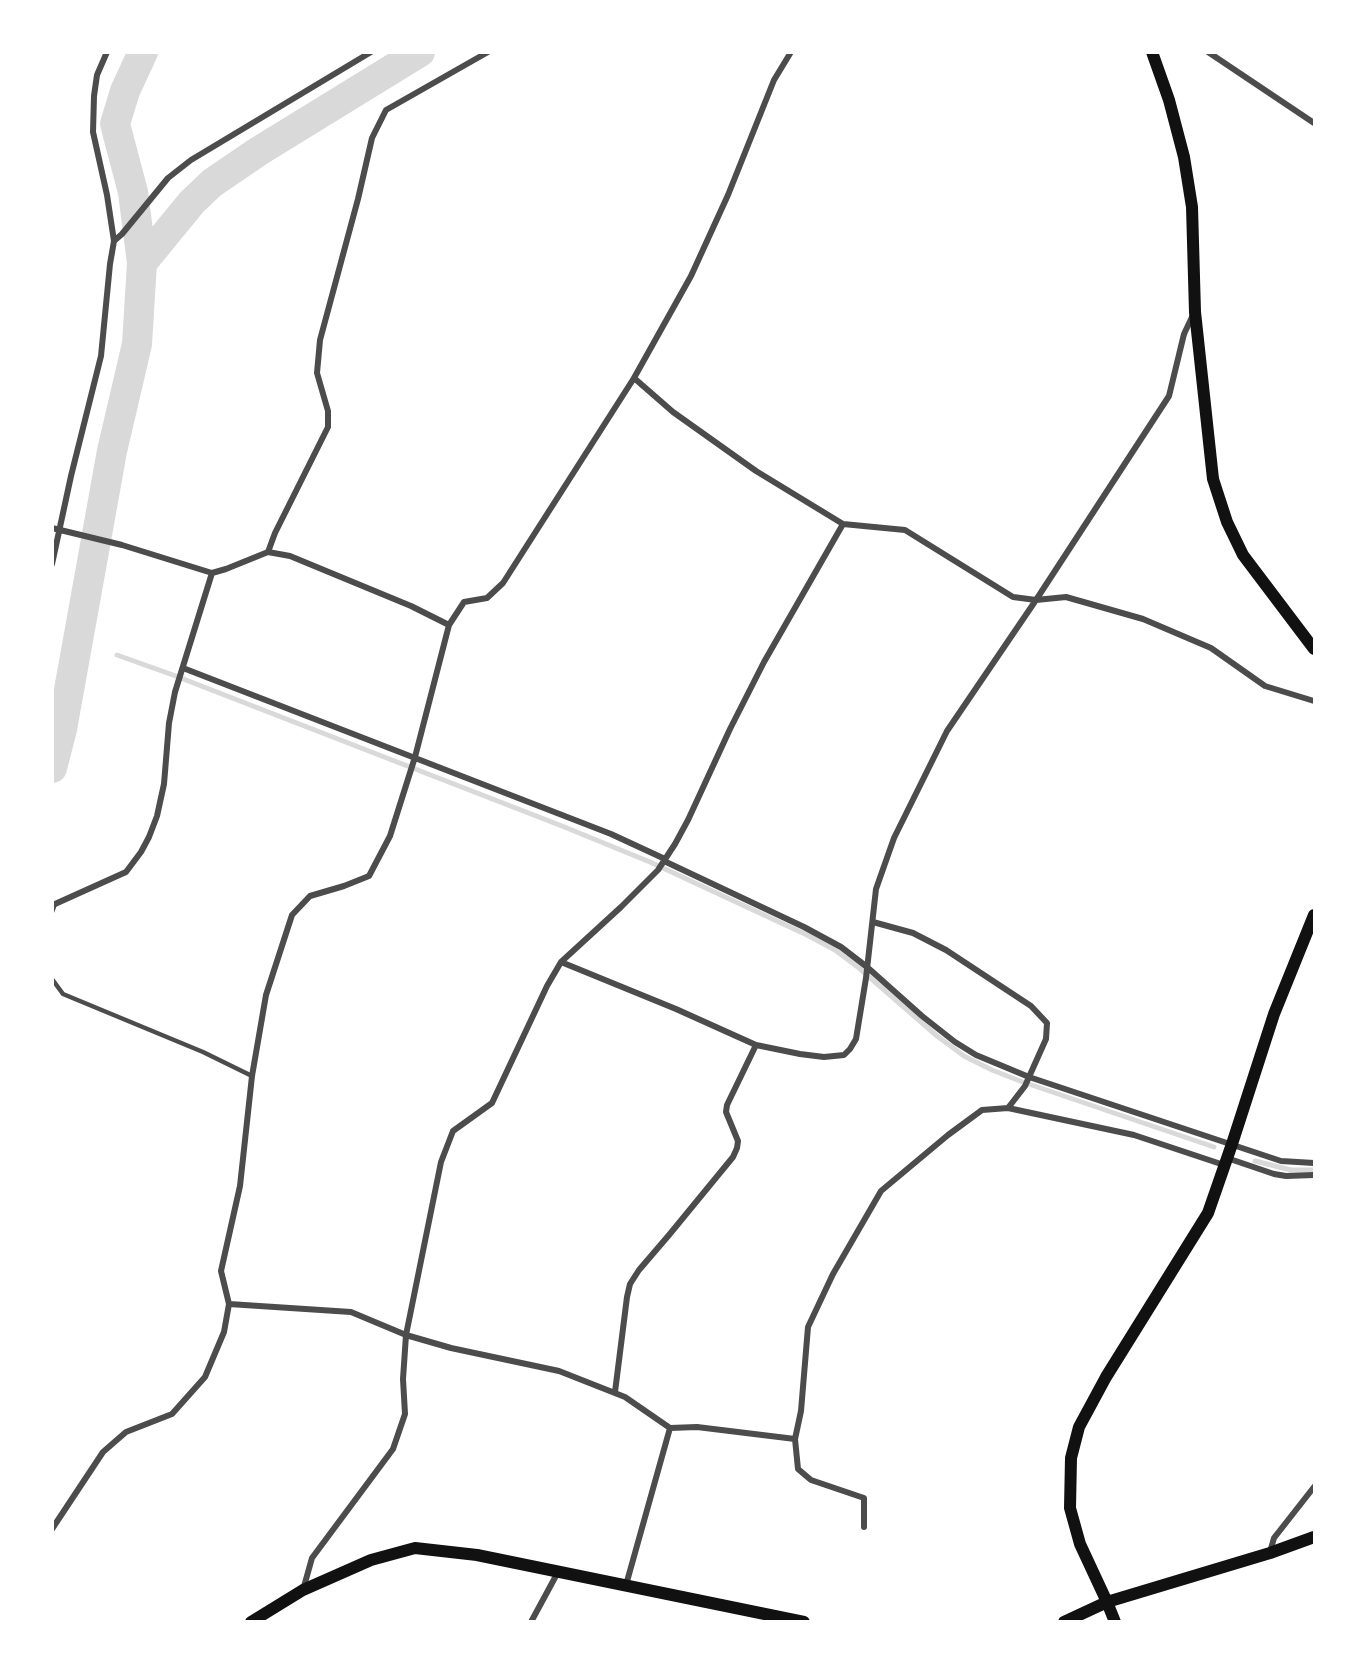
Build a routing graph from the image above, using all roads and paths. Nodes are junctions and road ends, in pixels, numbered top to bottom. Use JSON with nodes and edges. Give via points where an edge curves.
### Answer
{"nodes":[{"id":1,"x":107,"y":52,"type":"edge"},
{"id":2,"x":371,"y":52,"type":"edge"},
{"id":3,"x":488,"y":52,"type":"edge"},
{"id":4,"x":791,"y":52,"type":"edge"},
{"id":5,"x":1152,"y":52,"type":"edge"},
{"id":6,"x":1208,"y":52,"type":"edge"},
{"id":7,"x":1314,"y":123,"type":"edge"},
{"id":8,"x":114,"y":241,"type":"junction"},
{"id":9,"x":1195,"y":312,"type":"junction"},
{"id":10,"x":634,"y":378,"type":"junction"},
{"id":11,"x":843,"y":524,"type":"junction"},
{"id":12,"x":52,"y":528,"type":"edge"},
{"id":13,"x":63,"y":530,"type":"junction"},
{"id":14,"x":268,"y":552,"type":"junction"},
{"id":15,"x":52,"y":564,"type":"edge"},
{"id":16,"x":212,"y":573,"type":"junction"},
{"id":17,"x":1036,"y":600,"type":"junction"},
{"id":18,"x":449,"y":624,"type":"junction"},
{"id":19,"x":1314,"y":649,"type":"edge"},
{"id":20,"x":181,"y":675,"type":"junction"},
{"id":21,"x":1314,"y":701,"type":"edge"},
{"id":22,"x":413,"y":764,"type":"junction"},
{"id":23,"x":662,"y":863,"type":"junction"},
{"id":24,"x":55,"y":904,"type":"joint"},
{"id":25,"x":52,"y":912,"type":"edge"},
{"id":26,"x":1314,"y":915,"type":"edge"},
{"id":27,"x":873,"y":922,"type":"junction"},
{"id":28,"x":561,"y":962,"type":"junction"},
{"id":29,"x":867,"y":972,"type":"junction"},
{"id":30,"x":52,"y":979,"type":"edge"},
{"id":31,"x":756,"y":1045,"type":"junction"},
{"id":32,"x":252,"y":1076,"type":"junction"},
{"id":33,"x":1028,"y":1081,"type":"junction"},
{"id":34,"x":1008,"y":1108,"type":"junction"},
{"id":35,"x":1232,"y":1144,"type":"junction"},
{"id":36,"x":1226,"y":1162,"type":"junction"},
{"id":37,"x":1314,"y":1163,"type":"edge"},
{"id":38,"x":1314,"y":1175,"type":"edge"},
{"id":39,"x":229,"y":1304,"type":"junction"},
{"id":40,"x":406,"y":1335,"type":"junction"},
{"id":41,"x":615,"y":1392,"type":"junction"},
{"id":42,"x":670,"y":1428,"type":"junction"},
{"id":43,"x":795,"y":1439,"type":"junction"},
{"id":44,"x":1314,"y":1487,"type":"edge"},
{"id":45,"x":864,"y":1527,"type":"dead end"},
{"id":46,"x":52,"y":1529,"type":"edge"},
{"id":47,"x":1314,"y":1537,"type":"edge"},
{"id":48,"x":1270,"y":1552,"type":"junction"},
{"id":49,"x":559,"y":1572,"type":"junction"},
{"id":50,"x":626,"y":1585,"type":"junction"},
{"id":51,"x":303,"y":1590,"type":"junction"},
{"id":52,"x":1107,"y":1602,"type":"junction"},
{"id":53,"x":251,"y":1622,"type":"edge"},
{"id":54,"x":531,"y":1622,"type":"edge"},
{"id":55,"x":804,"y":1622,"type":"edge"},
{"id":56,"x":1064,"y":1622,"type":"edge"},
{"id":57,"x":1115,"y":1622,"type":"edge"}],
"edges":[{"from":1,"to":8,"type":"street","via":[[97,75],[93,132]]},
{"from":2,"to":8,"type":"street","via":[[191,160],[168,178]]},
{"from":3,"to":14,"type":"street","via":[[386,110],[372,138],[320,340],[317,373],[328,411],[328,427]]},
{"from":4,"to":10,"type":"street","via":[[774,80],[691,276]]},
{"from":5,"to":9,"type":"main road","via":[[1184,157],[1192,207]]},
{"from":6,"to":7,"type":"street"},
{"from":8,"to":13,"type":"street","via":[[102,356],[71,476]]},
{"from":9,"to":17,"type":"street","via":[[1184,334],[1169,396]]},
{"from":9,"to":19,"type":"main road","via":[[1213,479],[1227,522],[1243,555]]},
{"from":10,"to":11,"type":"street","via":[[673,412],[756,471]]},
{"from":10,"to":18,"type":"street","via":[[503,583],[487,598],[464,602]]},
{"from":11,"to":17,"type":"street","via":[[905,530],[1013,597]]},
{"from":11,"to":23,"type":"street","via":[[764,662],[688,820]]},
{"from":12,"to":13,"type":"street"},
{"from":13,"to":15,"type":"street"},
{"from":13,"to":16,"type":"street"},
{"from":14,"to":16,"type":"street"},
{"from":14,"to":18,"type":"street","via":[[290,556]]},
{"from":16,"to":20,"type":"street"},
{"from":17,"to":21,"type":"street","via":[[1066,597],[1143,619],[1210,648],[1265,686]]},
{"from":17,"to":27,"type":"street","via":[[947,731],[894,838],[876,889]]},
{"from":18,"to":22,"type":"street"},
{"from":20,"to":22,"type":"street"},
{"from":20,"to":24,"type":"street","via":[[169,723],[157,816],[141,852],[126,872]]},
{"from":22,"to":23,"type":"street","via":[[611,834]]},
{"from":22,"to":32,"type":"street","via":[[390,836],[369,876],[310,896],[292,915],[266,994]]},
{"from":23,"to":28,"type":"street"},
{"from":23,"to":29,"type":"street","via":[[804,927],[841,947]]},
{"from":24,"to":25,"type":"lane"},
{"from":26,"to":35,"type":"main road","via":[[1274,1014]]},
{"from":27,"to":29,"type":"street"},
{"from":27,"to":33,"type":"street","via":[[913,933],[946,950],[1031,1006],[1047,1023],[1046,1039]]},
{"from":28,"to":31,"type":"street"},
{"from":28,"to":40,"type":"street","via":[[492,1103],[453,1131],[441,1162]]},
{"from":29,"to":31,"type":"street","via":[[856,1039],[844,1055],[824,1058]]},
{"from":29,"to":33,"type":"street","via":[[955,1042]]},
{"from":30,"to":32,"type":"lane","via":[[63,994]]},
{"from":31,"to":41,"type":"street","via":[[727,1105],[726,1112],[738,1141],[734,1157],[630,1284]]},
{"from":32,"to":39,"type":"street","via":[[240,1186],[221,1270]]},
{"from":33,"to":34,"type":"street"},
{"from":33,"to":35,"type":"street"},
{"from":34,"to":36,"type":"street","via":[[1134,1135]]},
{"from":34,"to":43,"type":"street","via":[[982,1110],[881,1191],[833,1274],[808,1327]]},
{"from":35,"to":36,"type":"main road"},
{"from":35,"to":37,"type":"street","via":[[1281,1161]]},
{"from":36,"to":38,"type":"street","via":[[1286,1176]]},
{"from":36,"to":52,"type":"main road","via":[[1208,1213],[1106,1377],[1079,1427],[1073,1447],[1070,1508],[1080,1544]]},
{"from":39,"to":40,"type":"street","via":[[351,1312]]},
{"from":39,"to":46,"type":"street","via":[[224,1332],[205,1377],[172,1414],[126,1432],[103,1452]]},
{"from":40,"to":41,"type":"street","via":[[559,1371]]},
{"from":40,"to":51,"type":"street","via":[[405,1414],[393,1449],[312,1558]]},
{"from":41,"to":42,"type":"street"},
{"from":42,"to":43,"type":"street","via":[[697,1426]]},
{"from":42,"to":50,"type":"street"},
{"from":43,"to":45,"type":"street","via":[[798,1469],[805,1475],[864,1498]]},
{"from":44,"to":48,"type":"street","via":[[1274,1538]]},
{"from":47,"to":48,"type":"main road"},
{"from":48,"to":52,"type":"main road"},
{"from":49,"to":50,"type":"main road"},
{"from":49,"to":51,"type":"main road","via":[[477,1555],[415,1548],[372,1560]]},
{"from":49,"to":54,"type":"street"},
{"from":50,"to":55,"type":"main road"},
{"from":51,"to":53,"type":"main road"},
{"from":52,"to":56,"type":"main road"},
{"from":52,"to":57,"type":"main road"}]}
